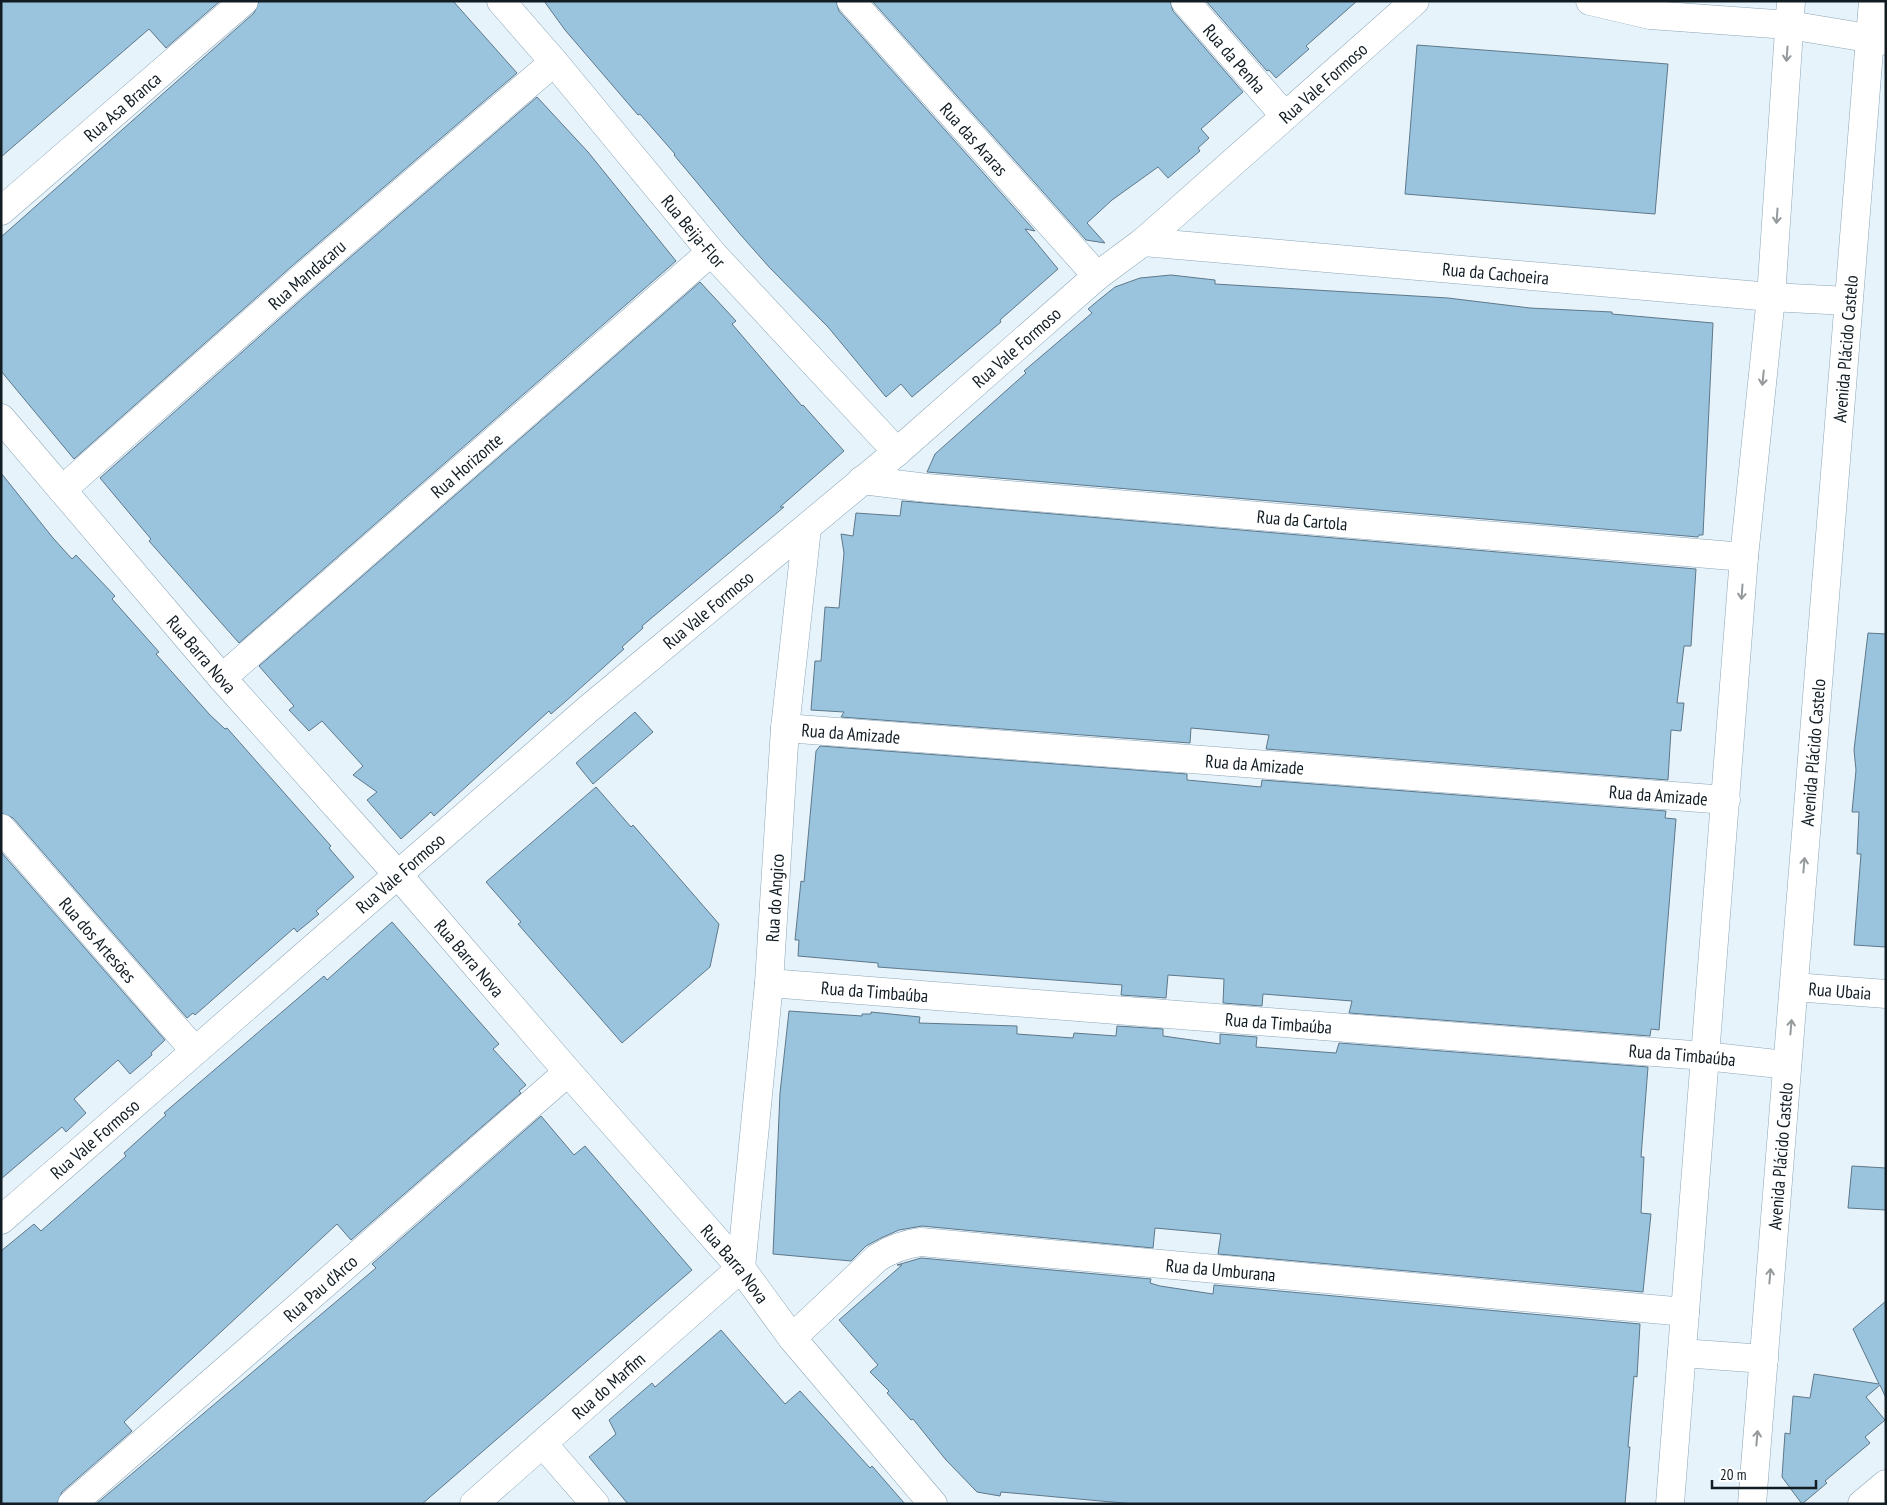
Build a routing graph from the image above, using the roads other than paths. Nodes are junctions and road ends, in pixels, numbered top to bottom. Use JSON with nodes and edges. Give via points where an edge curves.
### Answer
{"nodes":[{"id":1,"x":244,"y":1,"type":"edge"},
{"id":2,"x":501,"y":1,"type":"edge"},
{"id":3,"x":851,"y":1,"type":"edge"},
{"id":4,"x":1185,"y":1,"type":"edge"},
{"id":5,"x":1415,"y":1,"type":"edge"},
{"id":6,"x":1590,"y":1,"type":"edge"},
{"id":7,"x":1790,"y":11,"type":"edge"},
{"id":8,"x":1876,"y":24,"type":"edge"},
{"id":9,"x":554,"y":62,"type":"junction"},
{"id":10,"x":1285,"y":116,"type":"junction"},
{"id":11,"x":1,"y":211,"type":"edge"},
{"id":12,"x":1143,"y":242,"type":"junction"},
{"id":13,"x":712,"y":252,"type":"junction"},
{"id":14,"x":1097,"y":276,"type":"junction"},
{"id":15,"x":1771,"y":297,"type":"junction"},
{"id":16,"x":1848,"y":301,"type":"junction"},
{"id":17,"x":1,"y":418,"type":"edge"},
{"id":18,"x":897,"y":452,"type":"junction"},
{"id":19,"x":862,"y":480,"type":"junction"},
{"id":20,"x":62,"y":490,"type":"junction"},
{"id":21,"x":807,"y":528,"type":"junction"},
{"id":22,"x":1744,"y":557,"type":"junction"},
{"id":23,"x":222,"y":678,"type":"junction"},
{"id":24,"x":785,"y":728,"type":"junction"},
{"id":25,"x":1726,"y":800,"type":"junction"},
{"id":26,"x":1,"y":828,"type":"edge"},
{"id":27,"x":399,"y":876,"type":"junction"},
{"id":28,"x":769,"y":983,"type":"junction"},
{"id":29,"x":1794,"y":987,"type":"junction"},
{"id":30,"x":1886,"y":994,"type":"edge"},
{"id":31,"x":196,"y":1051,"type":"junction"},
{"id":32,"x":1705,"y":1056,"type":"junction"},
{"id":33,"x":1787,"y":1065,"type":"junction"},
{"id":34,"x":568,"y":1072,"type":"junction"},
{"id":35,"x":4,"y":1213,"type":"edge"},
{"id":36,"x":741,"y":1268,"type":"junction"},
{"id":37,"x":1685,"y":1312,"type":"junction"},
{"id":38,"x":792,"y":1338,"type":"junction"},
{"id":39,"x":1682,"y":1353,"type":"junction"},
{"id":40,"x":1764,"y":1359,"type":"junction"},
{"id":41,"x":543,"y":1444,"type":"junction"},
{"id":42,"x":1886,"y":1484,"type":"edge"},
{"id":43,"x":72,"y":1504,"type":"edge"},
{"id":44,"x":474,"y":1504,"type":"edge"},
{"id":45,"x":595,"y":1504,"type":"edge"},
{"id":46,"x":933,"y":1504,"type":"edge"},
{"id":47,"x":1670,"y":1504,"type":"edge"},
{"id":48,"x":1752,"y":1504,"type":"edge"},
{"id":49,"x":1862,"y":1504,"type":"edge"}],
"edges":[{"from":1,"to":11,"type":"street","name":"Rua Asa Branca"},
{"from":2,"to":9,"type":"street","name":"Rua Beija-Flor"},
{"from":3,"to":14,"type":"street","name":"Rua das Araras"},
{"from":4,"to":10,"type":"street","name":"Rua da Penha"},
{"from":5,"to":10,"type":"street","name":"Rua Vale Formoso"},
{"from":6,"to":7,"type":"street","via":[[1650,15]]},
{"from":7,"to":8,"type":"street"},
{"from":7,"to":15,"type":"street","one_way":true},
{"from":8,"to":16,"type":"street","name":"Avenida Plácido Castelo"},
{"from":9,"to":13,"type":"street","name":"Rua Beija-Flor"},
{"from":9,"to":20,"type":"street","name":"Rua Mandacaru"},
{"from":10,"to":12,"type":"street","name":"Rua Vale Formoso"},
{"from":12,"to":14,"type":"street","name":"Rua Vale Formoso"},
{"from":12,"to":15,"type":"street","name":"Rua da Cachoeira"},
{"from":13,"to":18,"type":"street","name":"Rua Beija-Flor"},
{"from":13,"to":23,"type":"street","name":"Rua Horizonte"},
{"from":14,"to":18,"type":"street","name":"Rua Vale Formoso"},
{"from":15,"to":16,"type":"street","name":"Rua da Cachoeira"},
{"from":15,"to":22,"type":"street","one_way":true},
{"from":29,"to":16,"type":"street","name":"Avenida Plácido Castelo","one_way":true},
{"from":17,"to":20,"type":"street","name":"Rua Barra Nova"},
{"from":18,"to":19,"type":"street","name":"Rua Vale Formoso"},
{"from":19,"to":21,"type":"street","name":"Rua Vale Formoso"},
{"from":19,"to":22,"type":"street","name":"Rua da Cartola"},
{"from":20,"to":23,"type":"street","name":"Rua Barra Nova"},
{"from":21,"to":24,"type":"street","name":"Rua do Angico"},
{"from":21,"to":27,"type":"street","name":"Rua Vale Formoso","via":[[587,710]]},
{"from":22,"to":25,"type":"street","one_way":true},
{"from":23,"to":27,"type":"street","name":"Rua Barra Nova"},
{"from":24,"to":25,"type":"street","name":"Rua da Amizade"},
{"from":24,"to":28,"type":"street","name":"Rua do Angico"},
{"from":25,"to":32,"type":"street"},
{"from":26,"to":31,"type":"street","name":"Rua dos Artesões"},
{"from":27,"to":31,"type":"street","name":"Rua Vale Formoso"},
{"from":27,"to":34,"type":"street","name":"Rua Barra Nova"},
{"from":28,"to":32,"type":"street","name":"Rua da Timbaúba"},
{"from":28,"to":36,"type":"street","name":"Rua do Angico"},
{"from":29,"to":30,"type":"street","name":"Rua Ubaia"},
{"from":33,"to":29,"type":"street","name":"Avenida Plácido Castelo","one_way":true},
{"from":31,"to":35,"type":"street","name":"Rua Vale Formoso"},
{"from":32,"to":33,"type":"street","name":"Rua da Timbaúba"},
{"from":32,"to":37,"type":"street"},
{"from":40,"to":33,"type":"street","name":"Avenida Plácido Castelo","one_way":true},
{"from":34,"to":36,"type":"street","name":"Rua Barra Nova"},
{"from":34,"to":43,"type":"street","name":"Rua Pau d'Arco"},
{"from":36,"to":38,"type":"street","name":"Rua Barra Nova"},
{"from":36,"to":41,"type":"street","name":"Rua do Marfim"},
{"from":37,"to":38,"type":"street","name":"Rua da Umburana","via":[[921,1242],[905,1244],[877,1258]]},
{"from":37,"to":39,"type":"street"},
{"from":38,"to":46,"type":"street","name":"Rua Barra Nova"},
{"from":39,"to":40,"type":"street"},
{"from":39,"to":47,"type":"street"},
{"from":48,"to":40,"type":"street","name":"Avenida Plácido Castelo","one_way":true},
{"from":41,"to":44,"type":"street","name":"Rua do Marfim"},
{"from":41,"to":45,"type":"street"},
{"from":42,"to":49,"type":"street"}]}
